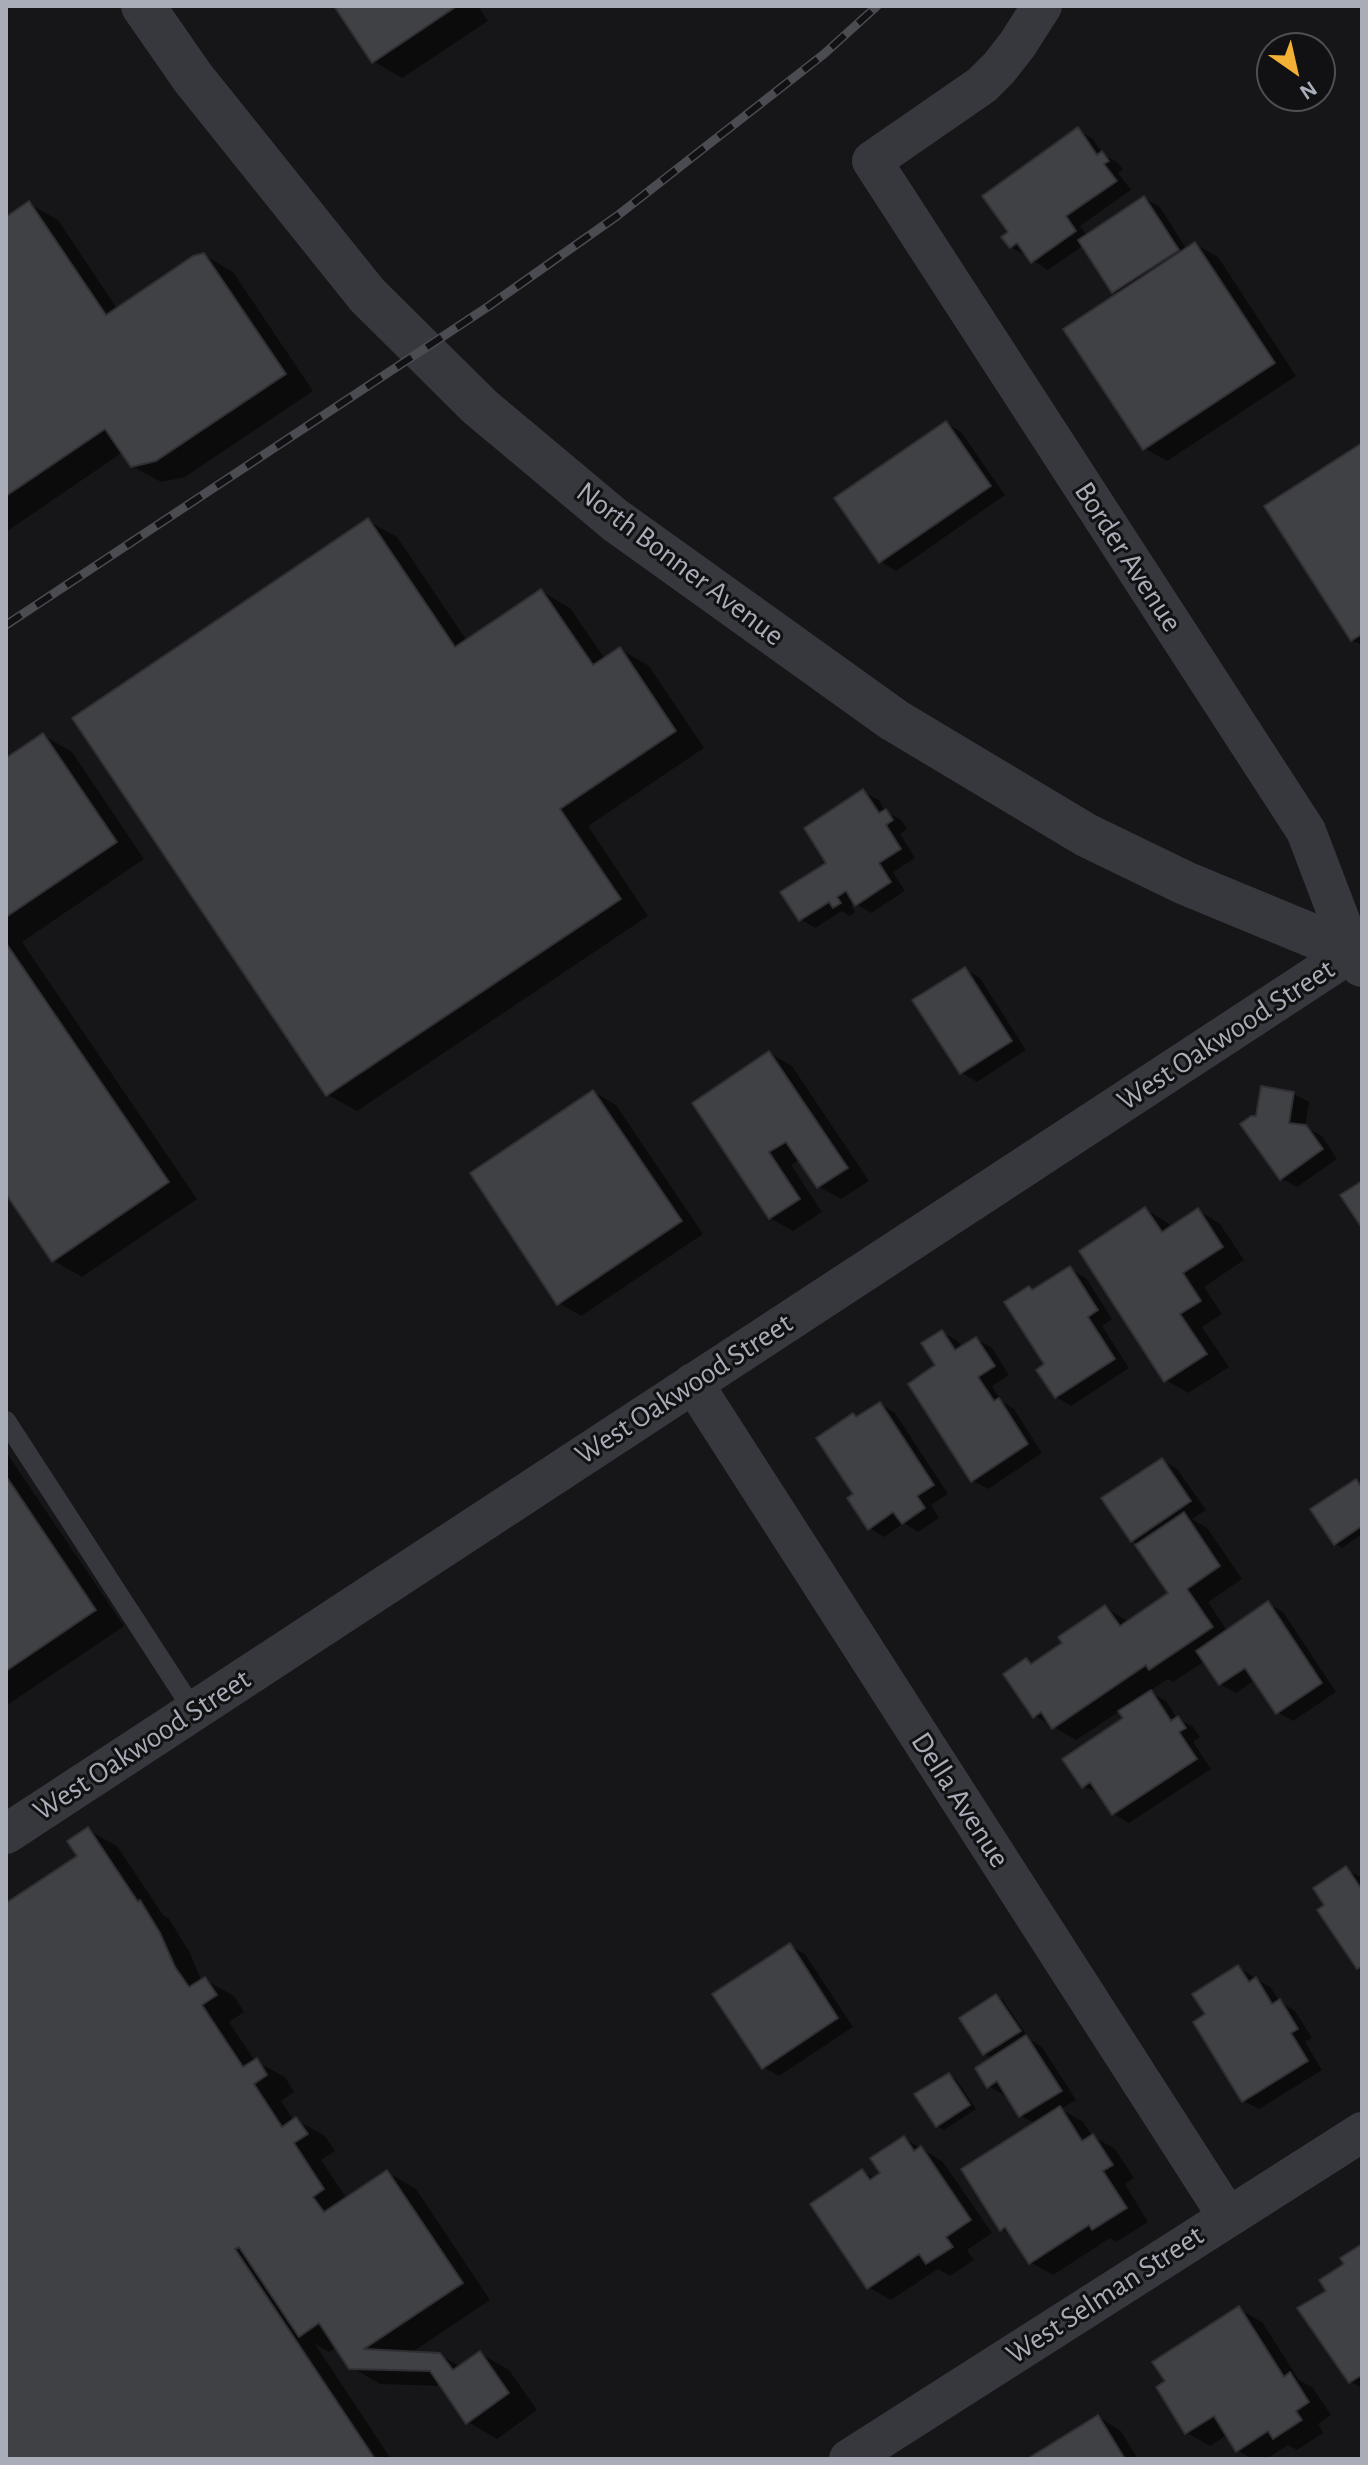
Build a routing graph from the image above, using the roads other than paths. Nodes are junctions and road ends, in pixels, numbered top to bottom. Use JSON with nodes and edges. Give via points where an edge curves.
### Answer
{"nodes":[{"id":1,"x":143,"y":6,"type":"edge"},
{"id":2,"x":1042,"y":6,"type":"edge"},
{"id":3,"x":1359,"y":954,"type":"edge"},
{"id":4,"x":693,"y":1383,"type":"junction"},
{"id":5,"x":6,"y":1421,"type":"edge"},
{"id":6,"x":194,"y":1711,"type":"junction"},
{"id":7,"x":6,"y":1834,"type":"edge"},
{"id":8,"x":1362,"y":2132,"type":"edge"},
{"id":9,"x":1228,"y":2217,"type":"junction"},
{"id":10,"x":849,"y":2459,"type":"edge"}],
"edges":[{"from":1,"to":3,"type":"street","name":"North Bonner Avenue","via":[[193,78],[367,295],[480,407],[615,520],[894,720],[1086,835],[1185,883]]},
{"from":2,"to":3,"type":"street","name":"Border Avenue","via":[[982,85],[872,161],[1306,831]]},
{"from":3,"to":4,"type":"street","name":"West Oakwood Street"},
{"from":4,"to":6,"type":"street","name":"West Oakwood Street"},
{"from":4,"to":9,"type":"street","name":"Della Avenue"},
{"from":5,"to":6,"type":"lane"},
{"from":6,"to":7,"type":"street","name":"West Oakwood Street"},
{"from":8,"to":9,"type":"street","name":"West Selman Street"},
{"from":9,"to":10,"type":"street","name":"West Selman Street"}]}
